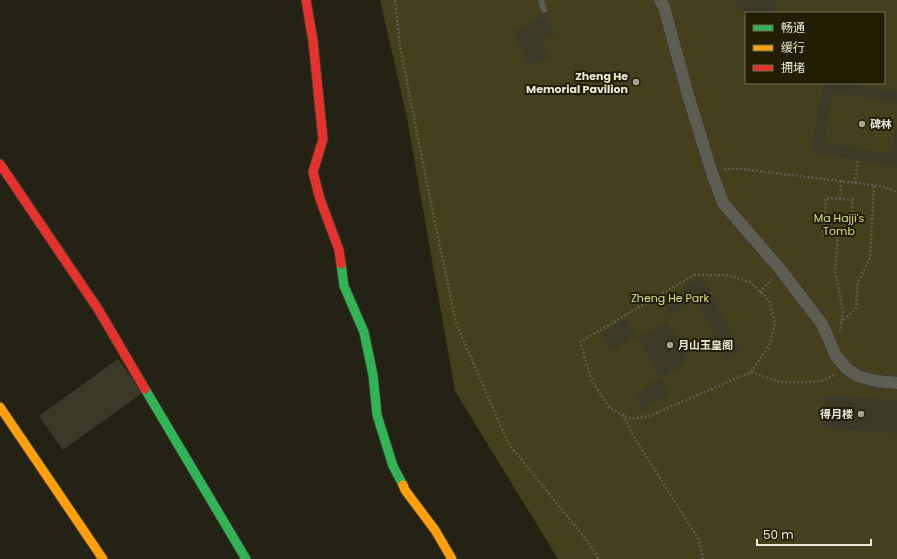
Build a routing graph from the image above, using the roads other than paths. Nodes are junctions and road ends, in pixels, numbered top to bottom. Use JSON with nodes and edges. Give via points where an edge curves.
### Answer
{"nodes":[{"id":1,"x":306,"y":0,"type":"edge"},
{"id":2,"x":541,"y":0,"type":"edge"},
{"id":3,"x":660,"y":0,"type":"edge"},
{"id":4,"x":544,"y":10,"type":"dead end"},
{"id":5,"x":0,"y":164,"type":"edge"},
{"id":6,"x":897,"y":383,"type":"edge"},
{"id":7,"x":0,"y":407,"type":"edge"},
{"id":8,"x":103,"y":559,"type":"edge"},
{"id":9,"x":245,"y":559,"type":"edge"},
{"id":10,"x":452,"y":559,"type":"edge"}],
"edges":[{"from":1,"to":10,"type":"street","via":[[324,140],[313,172],[320,199],[339,250],[344,286],[364,332],[373,375],[377,415],[393,466]]},
{"from":2,"to":4,"type":"lane"},
{"from":3,"to":6,"type":"street","via":[[723,203],[780,269],[822,324],[837,358],[846,369],[858,376],[876,381]]},
{"from":5,"to":9,"type":"street","via":[[98,309]]},
{"from":7,"to":8,"type":"street"}]}
